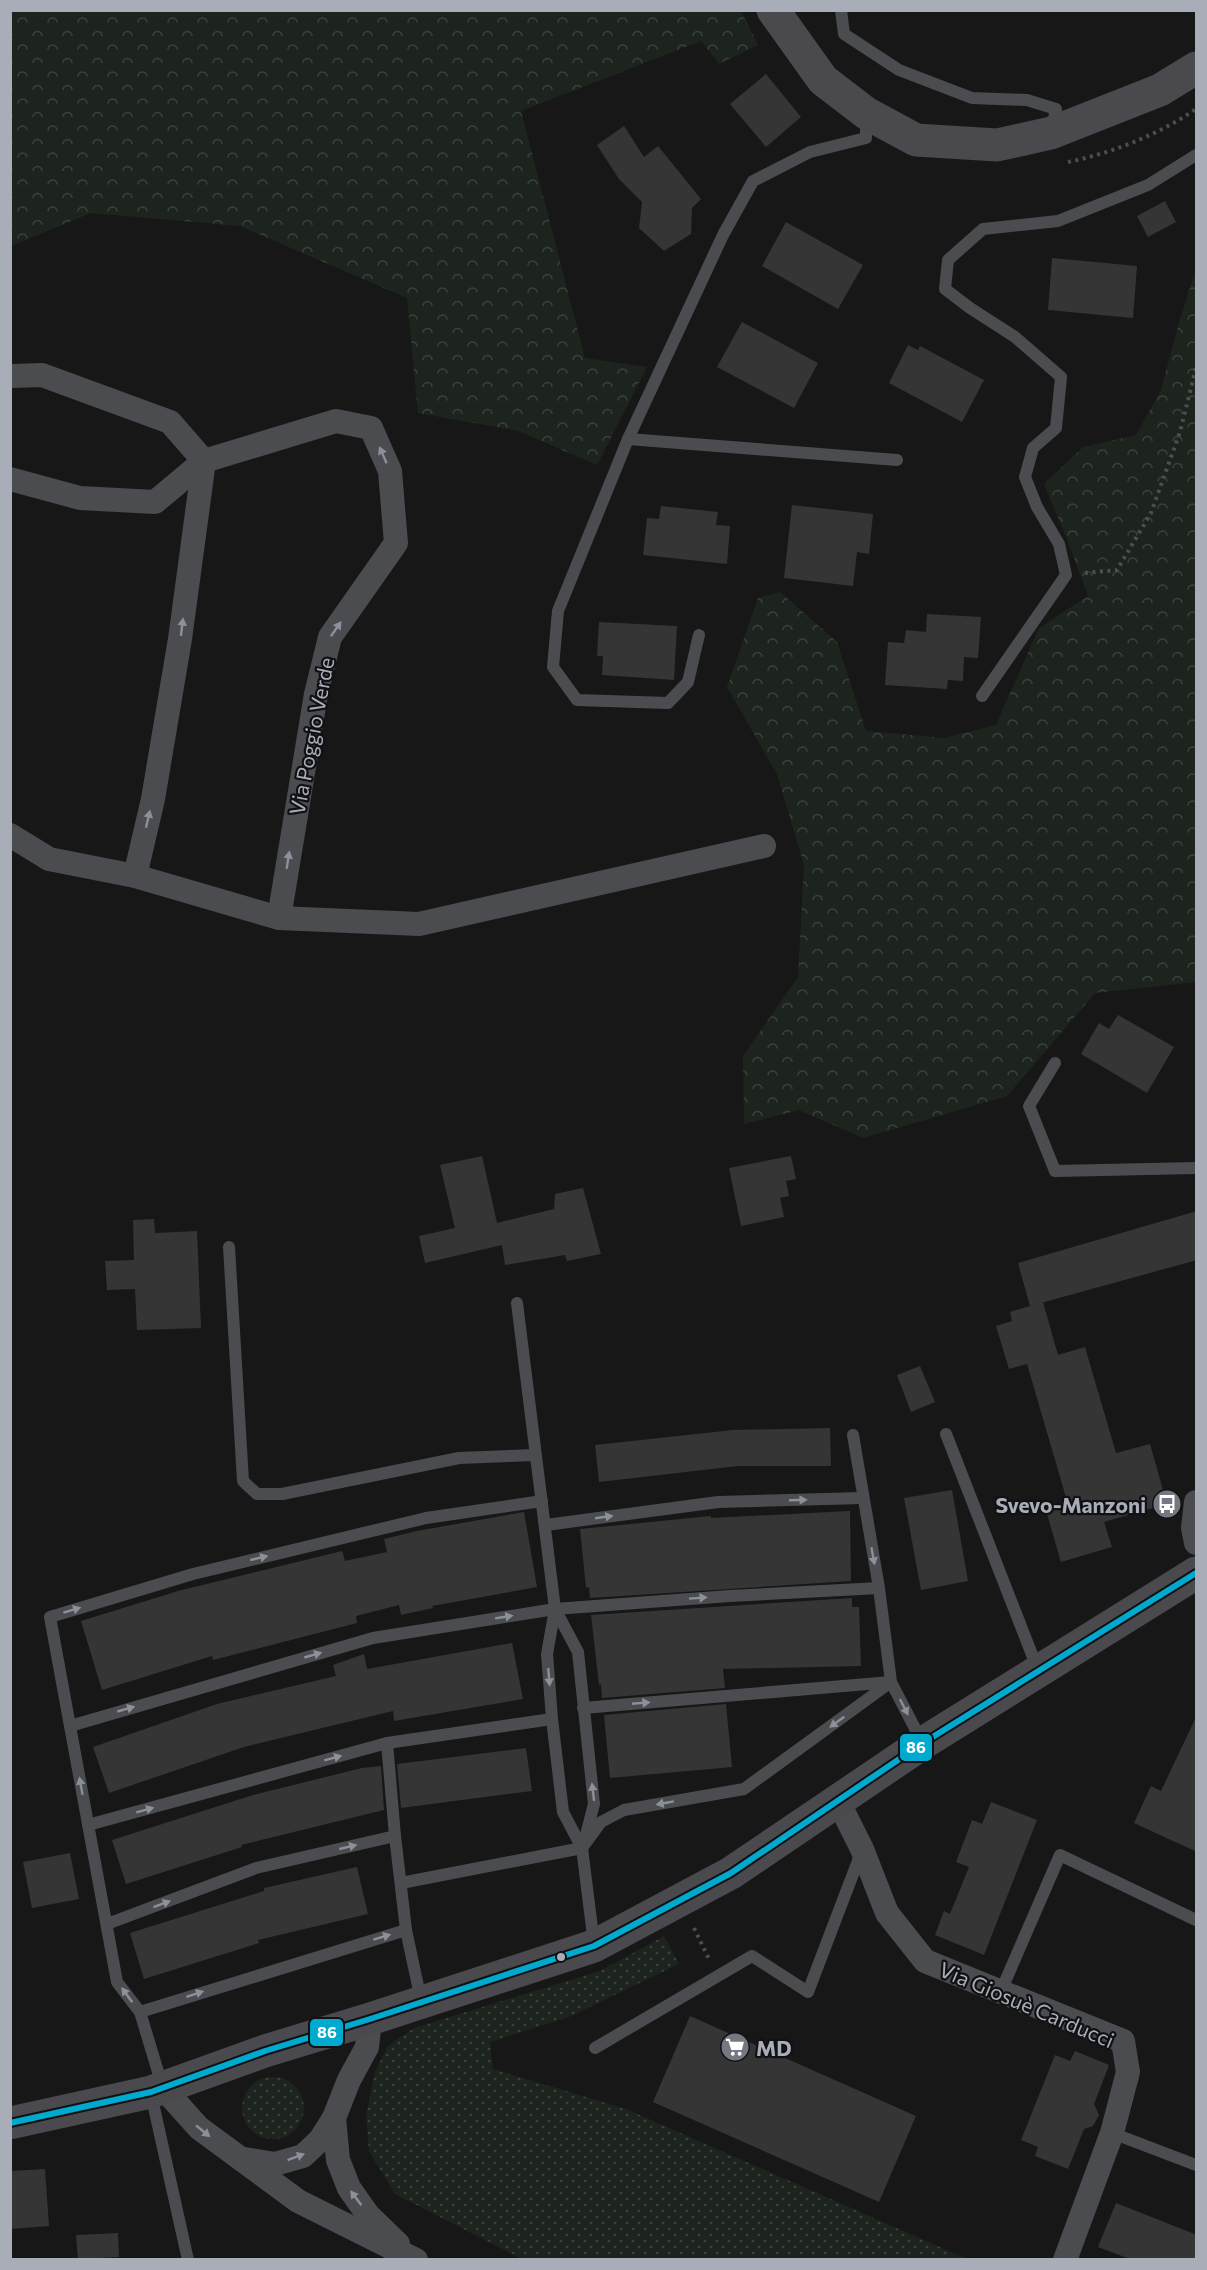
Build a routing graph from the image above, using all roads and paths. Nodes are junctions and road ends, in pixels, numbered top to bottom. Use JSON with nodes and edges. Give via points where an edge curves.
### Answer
{"nodes":[{"id":1,"x":772,"y":10,"type":"edge"},
{"id":2,"x":841,"y":10,"type":"edge"},
{"id":3,"x":1197,"y":68,"type":"edge"},
{"id":4,"x":866,"y":113,"type":"junction"},
{"id":5,"x":1051,"y":133,"type":"junction"},
{"id":6,"x":1197,"y":155,"type":"edge"},
{"id":7,"x":1197,"y":368,"type":"edge"},
{"id":8,"x":10,"y":376,"type":"edge"},
{"id":9,"x":628,"y":439,"type":"junction"},
{"id":10,"x":897,"y":460,"type":"dead end"},
{"id":11,"x":204,"y":461,"type":"junction"},
{"id":12,"x":10,"y":479,"type":"edge"},
{"id":13,"x":1066,"y":575,"type":"junction"},
{"id":14,"x":699,"y":635,"type":"dead end"},
{"id":15,"x":982,"y":696,"type":"dead end"},
{"id":16,"x":10,"y":835,"type":"edge"},
{"id":17,"x":764,"y":846,"type":"dead end"},
{"id":18,"x":135,"y":876,"type":"junction"},
{"id":19,"x":279,"y":918,"type":"junction"},
{"id":20,"x":1055,"y":1063,"type":"dead end"},
{"id":21,"x":1197,"y":1168,"type":"edge"},
{"id":22,"x":229,"y":1247,"type":"dead end"},
{"id":23,"x":517,"y":1303,"type":"dead end"},
{"id":24,"x":946,"y":1434,"type":"dead end"},
{"id":25,"x":853,"y":1435,"type":"dead end"},
{"id":26,"x":535,"y":1455,"type":"junction"},
{"id":27,"x":862,"y":1498,"type":"junction"},
{"id":28,"x":542,"y":1501,"type":"junction"},
{"id":29,"x":1197,"y":1502,"type":"edge"},
{"id":30,"x":546,"y":1525,"type":"junction"},
{"id":31,"x":1197,"y":1543,"type":"edge"},
{"id":32,"x":1197,"y":1573,"type":"edge"},
{"id":33,"x":879,"y":1588,"type":"junction"},
{"id":34,"x":555,"y":1609,"type":"junction"},
{"id":35,"x":1039,"y":1672,"type":"junction"},
{"id":36,"x":891,"y":1682,"type":"junction"},
{"id":37,"x":582,"y":1708,"type":"junction"},
{"id":38,"x":552,"y":1719,"type":"junction"},
{"id":39,"x":70,"y":1726,"type":"junction"},
{"id":40,"x":387,"y":1743,"type":"junction"},
{"id":41,"x":923,"y":1743,"type":"junction"},
{"id":42,"x":838,"y":1801,"type":"junction"},
{"id":43,"x":88,"y":1825,"type":"junction"},
{"id":44,"x":395,"y":1836,"type":"junction"},
{"id":45,"x":582,"y":1848,"type":"junction"},
{"id":46,"x":862,"y":1849,"type":"junction"},
{"id":47,"x":400,"y":1883,"type":"junction"},
{"id":48,"x":680,"y":1900,"type":"junction"},
{"id":49,"x":1197,"y":1920,"type":"edge"},
{"id":50,"x":107,"y":1924,"type":"junction"},
{"id":51,"x":406,"y":1930,"type":"junction"},
{"id":52,"x":594,"y":1946,"type":"junction"},
{"id":53,"x":718,"y":1976,"type":"junction"},
{"id":54,"x":1001,"y":1991,"type":"junction"},
{"id":55,"x":422,"y":2002,"type":"junction"},
{"id":56,"x":140,"y":2012,"type":"junction"},
{"id":57,"x":370,"y":2019,"type":"junction"},
{"id":58,"x":595,"y":2048,"type":"dead end"},
{"id":59,"x":157,"y":2090,"type":"junction"},
{"id":60,"x":334,"y":2118,"type":"junction"},
{"id":61,"x":10,"y":2123,"type":"edge"},
{"id":62,"x":1112,"y":2133,"type":"junction"},
{"id":63,"x":241,"y":2158,"type":"junction"},
{"id":64,"x":1197,"y":2165,"type":"edge"},
{"id":65,"x":188,"y":2259,"type":"edge"},
{"id":66,"x":412,"y":2259,"type":"edge"},
{"id":67,"x":1065,"y":2259,"type":"edge"}],
"edges":[{"from":1,"to":4,"type":"street","via":[[823,80]]},
{"from":2,"to":5,"type":"lane","via":[[844,34],[899,70],[972,98],[1027,100],[1056,109]]},
{"from":3,"to":5,"type":"street","via":[[1160,90]]},
{"from":4,"to":5,"type":"street","via":[[916,140],[997,145]]},
{"from":4,"to":9,"type":"lane","via":[[866,138],[810,152],[753,181],[723,235]]},
{"from":6,"to":13,"type":"lane","via":[[1148,185],[1058,221],[983,229],[948,260],[945,289],[1015,337],[1061,376],[1056,428],[1033,448],[1025,477],[1036,507],[1059,544]]},
{"from":7,"to":13,"type":"path","via":[[1180,432],[1151,513],[1117,570]]},
{"from":8,"to":11,"type":"street","via":[[42,375],[170,422]]},
{"from":9,"to":10,"type":"lane"},
{"from":9,"to":14,"type":"lane","via":[[558,611],[553,668],[577,700],[668,703],[688,682]]},
{"from":11,"to":12,"type":"street","name":"Via Poggio Verde","via":[[155,502],[80,498]]},
{"from":18,"to":11,"type":"street","one_way":true,"via":[[153,798],[180,639]]},
{"from":19,"to":11,"type":"street","name":"Via Poggio Verde","one_way":true,"via":[[316,694],[330,637],[396,543],[390,471],[371,428],[336,421]]},
{"from":13,"to":15,"type":"lane"},
{"from":16,"to":18,"type":"street","via":[[49,859]]},
{"from":17,"to":19,"type":"street","via":[[419,924]]},
{"from":18,"to":19,"type":"street"},
{"from":20,"to":21,"type":"lane","via":[[1029,1106],[1055,1171]]},
{"from":22,"to":26,"type":"lane","via":[[243,1481],[257,1494],[282,1494],[459,1458]]},
{"from":23,"to":26,"type":"lane"},
{"from":24,"to":35,"type":"lane"},
{"from":25,"to":27,"type":"lane"},
{"from":26,"to":28,"type":"lane"},
{"from":30,"to":27,"type":"lane","one_way":true,"via":[[718,1502]]},
{"from":27,"to":33,"type":"lane","one_way":true},
{"from":28,"to":30,"type":"lane"},
{"from":39,"to":28,"type":"lane","one_way":true,"via":[[50,1617],[193,1574],[415,1521]]},
{"from":29,"to":31,"type":"street","via":[[1193,1528]]},
{"from":30,"to":34,"type":"lane"},
{"from":32,"to":35,"type":"street"},
{"from":34,"to":33,"type":"lane","one_way":true},
{"from":33,"to":36,"type":"lane"},
{"from":34,"to":37,"type":"lane","via":[[578,1652]]},
{"from":34,"to":38,"type":"lane","one_way":true,"via":[[547,1653]]},
{"from":39,"to":34,"type":"lane","one_way":true,"via":[[373,1638]]},
{"from":35,"to":41,"type":"street"},
{"from":37,"to":36,"type":"lane","one_way":true},
{"from":36,"to":41,"type":"lane","one_way":true},
{"from":36,"to":45,"type":"lane","one_way":true,"via":[[744,1790],[624,1810],[601,1822]]},
{"from":45,"to":37,"type":"lane","one_way":true,"via":[[594,1804]]},
{"from":38,"to":40,"type":"lane"},
{"from":38,"to":45,"type":"lane","via":[[563,1812]]},
{"from":43,"to":39,"type":"lane","one_way":true},
{"from":43,"to":40,"type":"lane","one_way":true},
{"from":40,"to":44,"type":"lane"},
{"from":41,"to":42,"type":"street"},
{"from":42,"to":46,"type":"street","name":"Via Giosuè Carducci"},
{"from":42,"to":48,"type":"street","via":[[731,1872]]},
{"from":43,"to":50,"type":"lane"},
{"from":44,"to":47,"type":"lane"},
{"from":50,"to":44,"type":"lane","one_way":true,"via":[[256,1868]]},
{"from":45,"to":47,"type":"lane"},
{"from":45,"to":52,"type":"lane"},
{"from":46,"to":53,"type":"lane","via":[[808,1992],[752,1956]]},
{"from":46,"to":54,"type":"street","name":"Via Giosuè Carducci","via":[[887,1913],[926,1961]]},
{"from":47,"to":51,"type":"lane"},
{"from":48,"to":52,"type":"street"},
{"from":48,"to":53,"type":"path"},
{"from":49,"to":54,"type":"lane","via":[[1060,1855]]},
{"from":56,"to":50,"type":"lane","one_way":true,"via":[[117,1982]]},
{"from":51,"to":55,"type":"lane"},
{"from":56,"to":51,"type":"lane","one_way":true},
{"from":52,"to":55,"type":"street"},
{"from":53,"to":58,"type":"lane"},
{"from":54,"to":62,"type":"street","name":"Via Giosuè Carducci","via":[[1123,2041],[1128,2072]]},
{"from":55,"to":57,"type":"street"},
{"from":56,"to":59,"type":"lane"},
{"from":57,"to":59,"type":"street"},
{"from":57,"to":60,"type":"street","via":[[367,2048]]},
{"from":59,"to":61,"type":"street"},
{"from":59,"to":63,"type":"street","one_way":true,"via":[[199,2128]]},
{"from":59,"to":65,"type":"lane"},
{"from":63,"to":60,"type":"street","one_way":true,"via":[[275,2164],[303,2156],[320,2140]]},
{"from":66,"to":60,"type":"street","one_way":true,"via":[[368,2215],[349,2188],[338,2160]]},
{"from":62,"to":64,"type":"lane"},
{"from":62,"to":67,"type":"street","name":"Via Giosuè Carducci"},
{"from":63,"to":66,"type":"street","via":[[298,2201]]}]}
